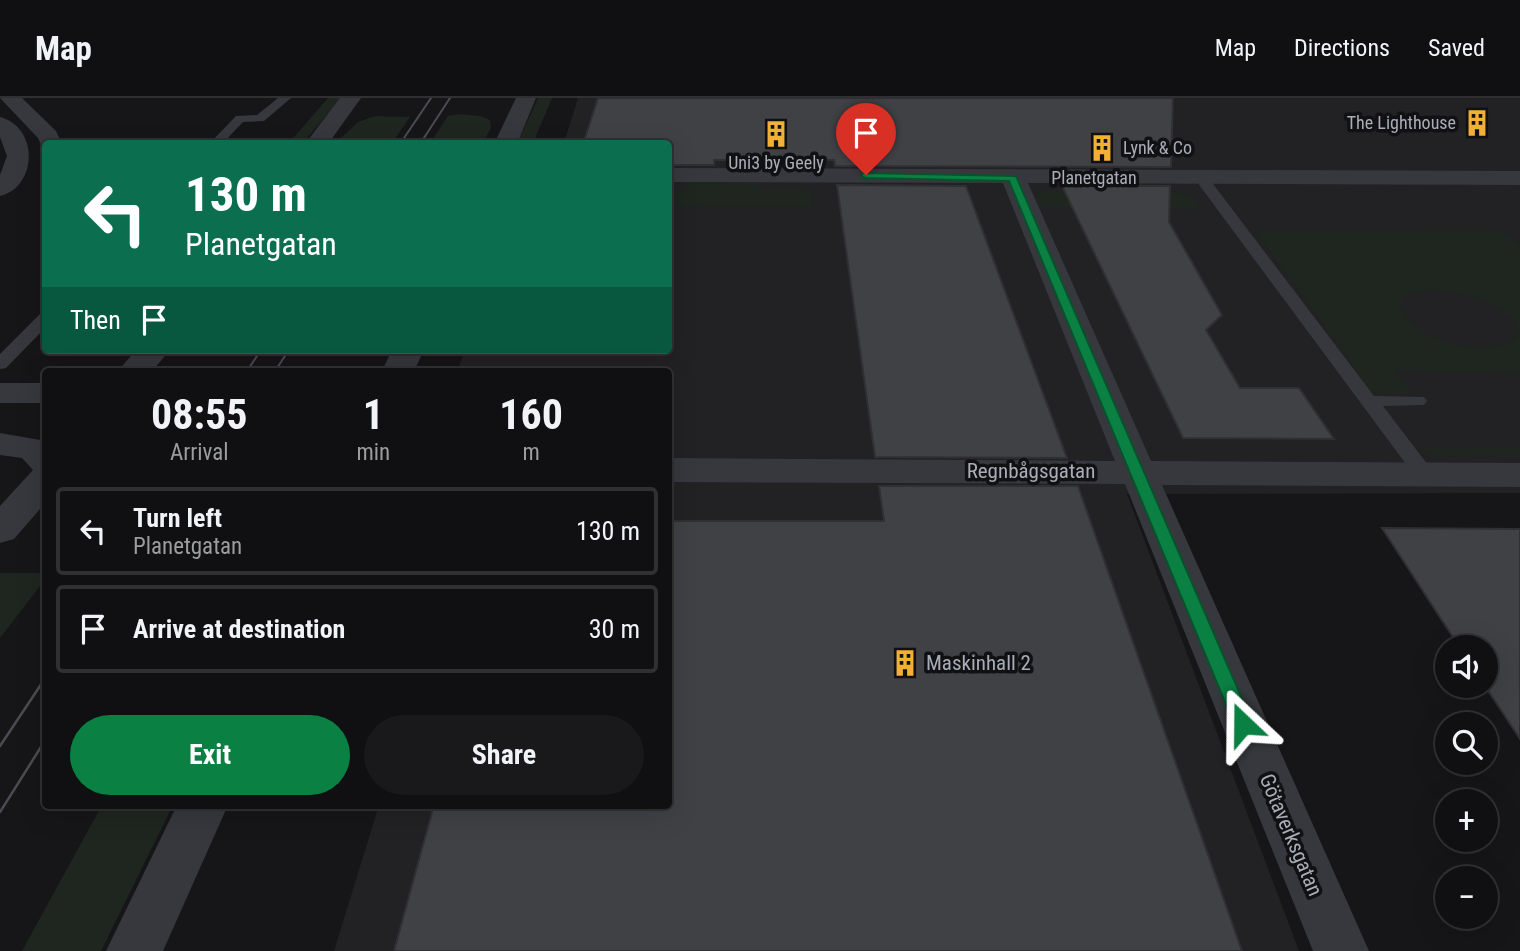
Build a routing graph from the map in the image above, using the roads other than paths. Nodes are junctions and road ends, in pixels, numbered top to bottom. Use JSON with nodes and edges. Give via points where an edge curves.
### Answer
{"nodes":[{"id":1,"x":10,"y":98,"type":"edge"},
{"id":2,"x":285,"y":98,"type":"edge"},
{"id":3,"x":351,"y":98,"type":"edge"},
{"id":4,"x":526,"y":98,"type":"edge"},
{"id":5,"x":0,"y":124,"type":"edge"},
{"id":6,"x":50,"y":140,"type":"edge"},
{"id":7,"x":219,"y":140,"type":"edge"},
{"id":8,"x":319,"y":140,"type":"edge"},
{"id":9,"x":507,"y":140,"type":"edge"},
{"id":10,"x":672,"y":175,"type":"edge"},
{"id":11,"x":1013,"y":178,"type":"junction"},
{"id":12,"x":1202,"y":178,"type":"junction"},
{"id":13,"x":1520,"y":178,"type":"edge"},
{"id":14,"x":0,"y":189,"type":"edge"},
{"id":15,"x":27,"y":193,"type":"dead end"},
{"id":16,"x":0,"y":215,"type":"edge"},
{"id":17,"x":42,"y":321,"type":"edge"},
{"id":18,"x":150,"y":354,"type":"edge"},
{"id":19,"x":0,"y":364,"type":"edge"},
{"id":20,"x":137,"y":368,"type":"edge"},
{"id":21,"x":0,"y":393,"type":"edge"},
{"id":22,"x":42,"y":393,"type":"edge"},
{"id":23,"x":1369,"y":401,"type":"junction"},
{"id":24,"x":1418,"y":401,"type":"dead end"},
{"id":25,"x":0,"y":444,"type":"edge"},
{"id":26,"x":42,"y":458,"type":"edge"},
{"id":27,"x":672,"y":470,"type":"edge"},
{"id":28,"x":1135,"y":472,"type":"junction"},
{"id":29,"x":1424,"y":474,"type":"junction"},
{"id":30,"x":1520,"y":475,"type":"edge"},
{"id":31,"x":42,"y":483,"type":"edge"},
{"id":32,"x":0,"y":530,"type":"edge"},
{"id":33,"x":201,"y":809,"type":"edge"},
{"id":34,"x":134,"y":951,"type":"edge"},
{"id":35,"x":1341,"y":951,"type":"edge"}],
"edges":[{"from":1,"to":6,"type":"street"},
{"from":2,"to":7,"type":"lane","via":[[260,118],[240,119]]},
{"from":3,"to":8,"type":"street"},
{"from":4,"to":9,"type":"street"},
{"from":5,"to":14,"type":"street","via":[[11,134],[20,155],[18,167]]},
{"from":10,"to":11,"type":"street","name":"Planetgatan"},
{"from":11,"to":12,"type":"street","name":"Planetgatan"},
{"from":11,"to":28,"type":"street","name":"Götaverksgatan"},
{"from":12,"to":13,"type":"street","name":"Planetgatan"},
{"from":12,"to":23,"type":"lane"},
{"from":15,"to":16,"type":"street"},
{"from":17,"to":19,"type":"lane"},
{"from":18,"to":20,"type":"street"},
{"from":21,"to":22,"type":"street"},
{"from":23,"to":24,"type":"lane"},
{"from":23,"to":29,"type":"lane"},
{"from":25,"to":26,"type":"street","via":[[33,449]]},
{"from":27,"to":28,"type":"street","name":"Regnbågsgatan"},
{"from":28,"to":29,"type":"street","name":"Regnbågsgatan"},
{"from":28,"to":35,"type":"street","name":"Götaverksgatan"},
{"from":29,"to":30,"type":"street","name":"Regnbågsgatan"},
{"from":31,"to":32,"type":"street"},
{"from":33,"to":34,"type":"street"}]}
